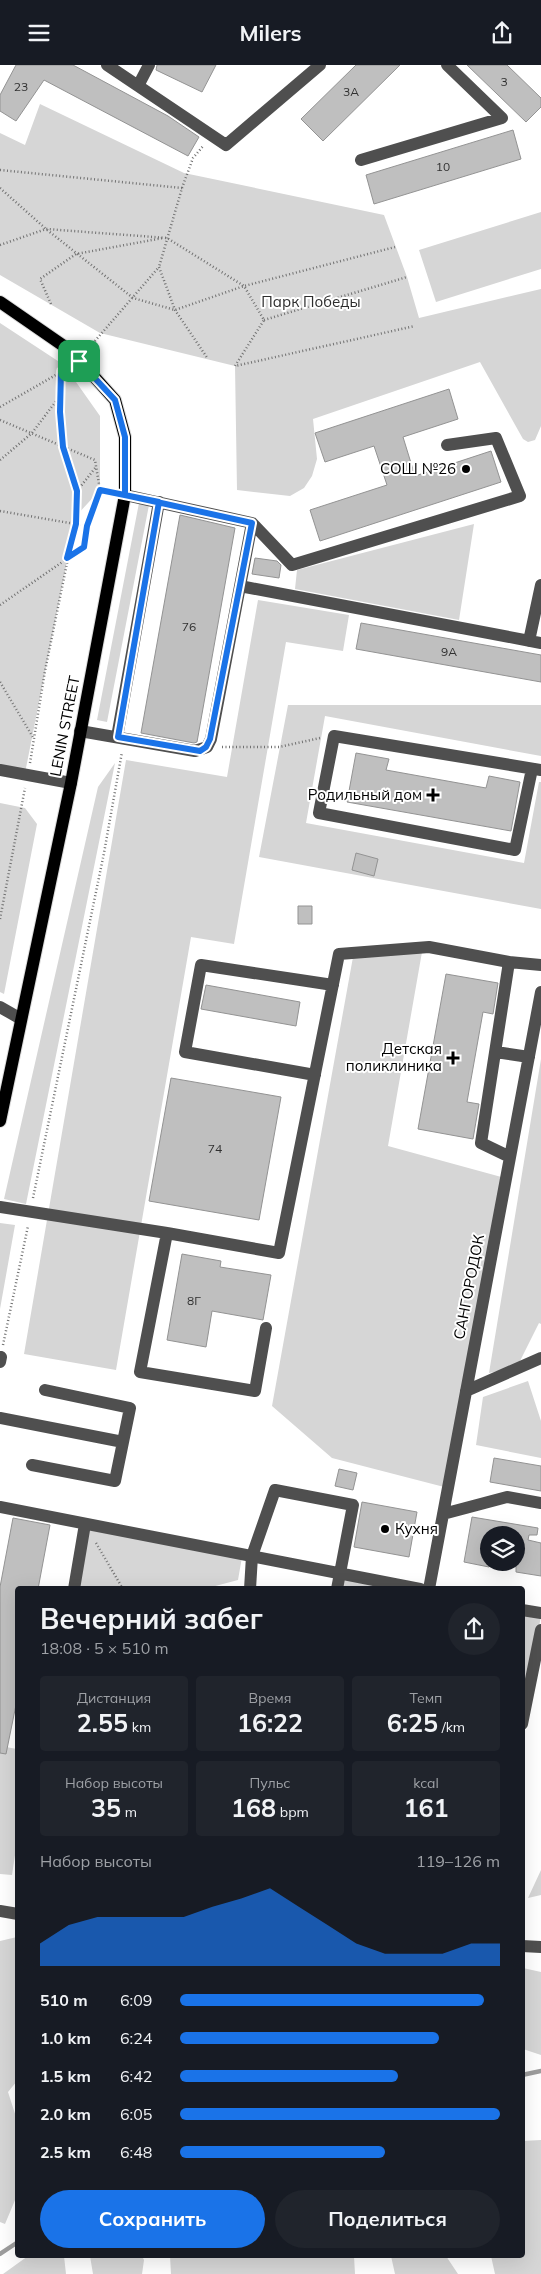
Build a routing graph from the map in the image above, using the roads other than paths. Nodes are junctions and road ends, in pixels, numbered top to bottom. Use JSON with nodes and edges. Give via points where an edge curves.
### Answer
{"nodes":[{"id":1,"x":107,"y":65,"type":"edge"},
{"id":2,"x":149,"y":65,"type":"edge"},
{"id":3,"x":320,"y":65,"type":"edge"},
{"id":4,"x":448,"y":65,"type":"edge"},
{"id":5,"x":138,"y":86,"type":"junction"},
{"id":6,"x":361,"y":160,"type":"dead end"},
{"id":7,"x":0,"y":302,"type":"edge"},
{"id":8,"x":447,"y":445,"type":"dead end"},
{"id":9,"x":125,"y":495,"type":"junction"},
{"id":10,"x":159,"y":502,"type":"junction"},
{"id":11,"x":252,"y":523,"type":"junction"},
{"id":12,"x":541,"y":585,"type":"edge"},
{"id":13,"x":240,"y":586,"type":"junction"},
{"id":14,"x":535,"y":642,"type":"edge"},
{"id":15,"x":80,"y":731,"type":"junction"},
{"id":16,"x":121,"y":738,"type":"junction"},
{"id":17,"x":536,"y":769,"type":"edge"},
{"id":18,"x":0,"y":770,"type":"edge"},
{"id":19,"x":71,"y":783,"type":"junction"},
{"id":20,"x":510,"y":962,"type":"junction"},
{"id":21,"x":541,"y":965,"type":"edge"},
{"id":22,"x":333,"y":985,"type":"junction"},
{"id":23,"x":541,"y":992,"type":"edge"},
{"id":24,"x":0,"y":1007,"type":"edge"},
{"id":25,"x":0,"y":1015,"type":"edge"},
{"id":26,"x":21,"y":1019,"type":"junction"},
{"id":27,"x":496,"y":1052,"type":"junction"},
{"id":28,"x":529,"y":1057,"type":"junction"},
{"id":29,"x":315,"y":1075,"type":"junction"},
{"id":30,"x":0,"y":1121,"type":"edge"},
{"id":31,"x":510,"y":1157,"type":"junction"},
{"id":32,"x":0,"y":1207,"type":"edge"},
{"id":33,"x":167,"y":1233,"type":"junction"},
{"id":34,"x":266,"y":1328,"type":"dead end"},
{"id":35,"x":541,"y":1358,"type":"edge"},
{"id":36,"x":44,"y":1390,"type":"dead end"},
{"id":37,"x":466,"y":1391,"type":"junction"},
{"id":38,"x":0,"y":1419,"type":"edge"},
{"id":39,"x":123,"y":1442,"type":"junction"},
{"id":40,"x":32,"y":1465,"type":"dead end"},
{"id":41,"x":541,"y":1503,"type":"edge"},
{"id":42,"x":0,"y":1507,"type":"edge"},
{"id":43,"x":443,"y":1514,"type":"junction"},
{"id":44,"x":85,"y":1524,"type":"junction"},
{"id":45,"x":252,"y":1556,"type":"junction"},
{"id":46,"x":340,"y":1573,"type":"junction"},
{"id":47,"x":75,"y":1586,"type":"edge"},
{"id":48,"x":250,"y":1586,"type":"edge"},
{"id":49,"x":338,"y":1586,"type":"edge"},
{"id":50,"x":405,"y":1586,"type":"edge"},
{"id":51,"x":430,"y":1586,"type":"edge"},
{"id":52,"x":525,"y":1610,"type":"edge"},
{"id":53,"x":541,"y":1613,"type":"edge"},
{"id":54,"x":541,"y":1630,"type":"edge"},
{"id":55,"x":525,"y":1709,"type":"edge"},
{"id":56,"x":15,"y":1909,"type":"edge"},
{"id":57,"x":0,"y":1911,"type":"edge"},
{"id":58,"x":525,"y":1946,"type":"edge"},
{"id":59,"x":541,"y":1947,"type":"edge"}],
"edges":[{"from":1,"to":5,"type":"street"},
{"from":2,"to":5,"type":"street"},
{"from":3,"to":5,"type":"street","via":[[226,145]]},
{"from":4,"to":6,"type":"street","via":[[502,118]]},
{"from":7,"to":9,"type":"main road","name":"LENIN STREET","via":[[71,351],[115,400],[125,437]]},
{"from":8,"to":11,"type":"street","via":[[496,438],[520,496],[292,565]]},
{"from":9,"to":10,"type":"street"},
{"from":9,"to":15,"type":"main road","name":"LENIN STREET"},
{"from":10,"to":11,"type":"street"},
{"from":10,"to":16,"type":"street"},
{"from":11,"to":13,"type":"street"},
{"from":12,"to":14,"type":"street"},
{"from":13,"to":14,"type":"street"},
{"from":13,"to":16,"type":"street","via":[[206,747],[195,751]]},
{"from":15,"to":16,"type":"street"},
{"from":15,"to":19,"type":"main road","name":"LENIN STREET"},
{"from":17,"to":17,"type":"street","via":[[334,735],[319,813],[515,851]]},
{"from":18,"to":19,"type":"street"},
{"from":19,"to":26,"type":"main road","name":"LENIN STREET"},
{"from":20,"to":21,"type":"street"},
{"from":20,"to":22,"type":"street","via":[[429,947],[339,954]]},
{"from":20,"to":27,"type":"street"},
{"from":22,"to":29,"type":"street"},
{"from":22,"to":29,"type":"street","via":[[201,965],[185,1052]]},
{"from":23,"to":28,"type":"street","name":"САНГОРОДОК"},
{"from":24,"to":26,"type":"street"},
{"from":25,"to":26,"type":"street"},
{"from":26,"to":30,"type":"main road","name":"LENIN STREET"},
{"from":27,"to":28,"type":"street"},
{"from":27,"to":31,"type":"street","via":[[481,1143]]},
{"from":28,"to":31,"type":"street","name":"САНГОРОДОК"},
{"from":29,"to":33,"type":"street","via":[[279,1253]]},
{"from":31,"to":37,"type":"street","name":"САНГОРОДОК"},
{"from":32,"to":33,"type":"street"},
{"from":33,"to":34,"type":"street","via":[[140,1372],[255,1391]]},
{"from":35,"to":37,"type":"street"},
{"from":36,"to":39,"type":"street","via":[[130,1408]]},
{"from":37,"to":43,"type":"street","name":"САНГОРОДОК"},
{"from":38,"to":39,"type":"street"},
{"from":39,"to":40,"type":"street","via":[[115,1481]]},
{"from":41,"to":43,"type":"street","via":[[507,1497]]},
{"from":42,"to":44,"type":"street"},
{"from":43,"to":51,"type":"street","name":"САНГОРОДОК"},
{"from":44,"to":45,"type":"street"},
{"from":44,"to":47,"type":"street"},
{"from":45,"to":46,"type":"street"},
{"from":45,"to":46,"type":"street","via":[[275,1490],[343,1503],[353,1505]]},
{"from":45,"to":48,"type":"street"},
{"from":46,"to":49,"type":"street"},
{"from":46,"to":50,"type":"street"},
{"from":52,"to":53,"type":"street"},
{"from":54,"to":55,"type":"street"},
{"from":56,"to":57,"type":"street"},
{"from":58,"to":59,"type":"street"}]}
